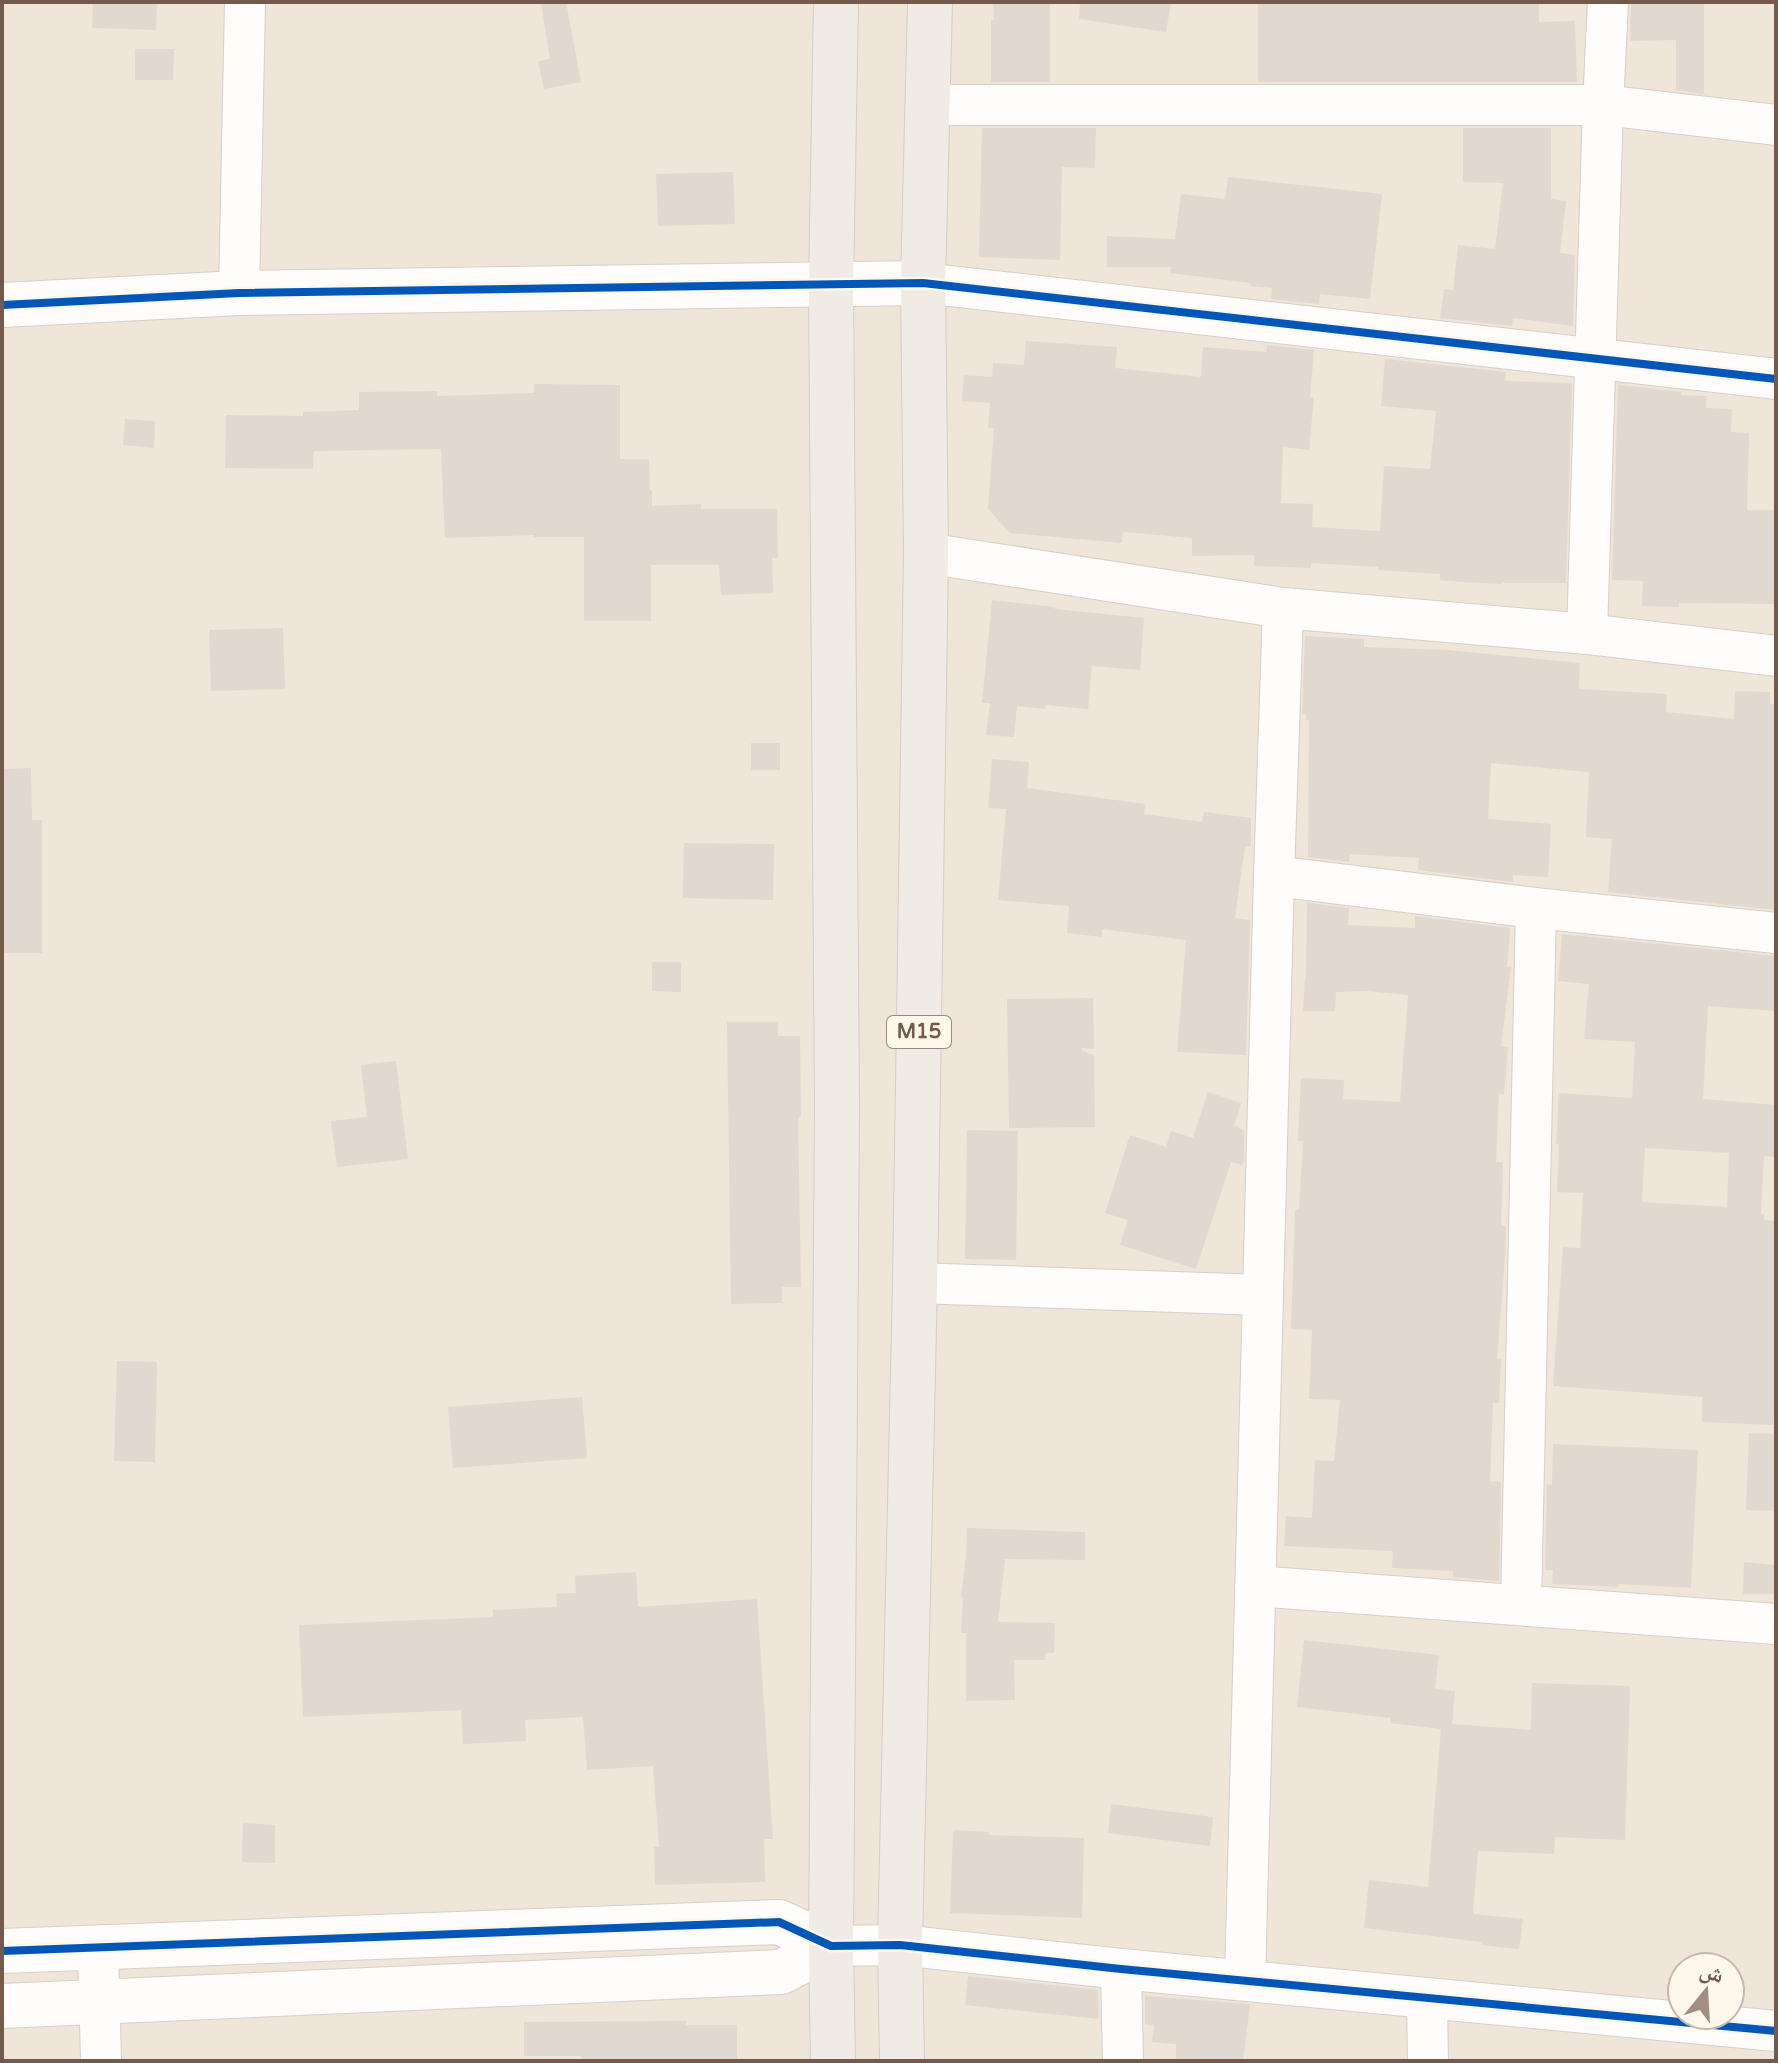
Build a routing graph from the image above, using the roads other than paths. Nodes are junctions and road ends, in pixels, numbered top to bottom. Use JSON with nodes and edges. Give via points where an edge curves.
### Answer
{"nodes":[{"id":1,"x":245,"y":2,"type":"edge"},
{"id":2,"x":836,"y":2,"type":"edge"},
{"id":3,"x":930,"y":2,"type":"edge"},
{"id":4,"x":1608,"y":2,"type":"edge"},
{"id":5,"x":927,"y":105,"type":"junction"},
{"id":6,"x":1603,"y":105,"type":"junction"},
{"id":7,"x":1776,"y":125,"type":"edge"},
{"id":8,"x":923,"y":283,"type":"junction"},
{"id":9,"x":831,"y":285,"type":"junction"},
{"id":10,"x":239,"y":293,"type":"junction"},
{"id":11,"x":2,"y":305,"type":"edge"},
{"id":12,"x":1596,"y":360,"type":"junction"},
{"id":13,"x":1776,"y":379,"type":"edge"},
{"id":14,"x":926,"y":553,"type":"junction"},
{"id":15,"x":1283,"y":608,"type":"junction"},
{"id":16,"x":1587,"y":634,"type":"junction"},
{"id":17,"x":1776,"y":656,"type":"edge"},
{"id":18,"x":1274,"y":876,"type":"junction"},
{"id":19,"x":1536,"y":908,"type":"junction"},
{"id":20,"x":1776,"y":933,"type":"edge"},
{"id":21,"x":915,"y":1283,"type":"junction"},
{"id":22,"x":1263,"y":1295,"type":"junction"},
{"id":23,"x":1255,"y":1586,"type":"junction"},
{"id":24,"x":1521,"y":1605,"type":"junction"},
{"id":25,"x":1776,"y":1624,"type":"edge"},
{"id":26,"x":900,"y":1945,"type":"junction"},
{"id":27,"x":831,"y":1946,"type":"junction"},
{"id":28,"x":98,"y":1948,"type":"junction"},
{"id":29,"x":2,"y":1951,"type":"edge"},
{"id":30,"x":1121,"y":1969,"type":"junction"},
{"id":31,"x":1245,"y":1980,"type":"junction"},
{"id":32,"x":1427,"y":1998,"type":"junction"},
{"id":33,"x":100,"y":2002,"type":"junction"},
{"id":34,"x":2,"y":2006,"type":"edge"},
{"id":35,"x":1776,"y":2031,"type":"edge"},
{"id":36,"x":101,"y":2061,"type":"edge"},
{"id":37,"x":833,"y":2061,"type":"edge"},
{"id":38,"x":902,"y":2061,"type":"edge"},
{"id":39,"x":1123,"y":2061,"type":"edge"},
{"id":40,"x":1428,"y":2061,"type":"edge"}],
"edges":[{"from":1,"to":10,"type":"street"},
{"from":2,"to":9,"type":"highway"},
{"from":3,"to":5,"type":"highway","number":"M15"},
{"from":4,"to":6,"type":"street"},
{"from":5,"to":6,"type":"street"},
{"from":5,"to":8,"type":"highway","number":"M15"},
{"from":6,"to":7,"type":"street"},
{"from":6,"to":12,"type":"street"},
{"from":8,"to":9,"type":"street"},
{"from":8,"to":12,"type":"street"},
{"from":8,"to":14,"type":"highway","number":"M15"},
{"from":9,"to":10,"type":"street"},
{"from":9,"to":27,"type":"highway","via":[[837,1107]]},
{"from":10,"to":11,"type":"street"},
{"from":12,"to":13,"type":"street"},
{"from":12,"to":16,"type":"street"},
{"from":14,"to":15,"type":"street"},
{"from":14,"to":21,"type":"highway","number":"M15"},
{"from":15,"to":16,"type":"street"},
{"from":15,"to":18,"type":"street"},
{"from":16,"to":17,"type":"street"},
{"from":18,"to":19,"type":"street"},
{"from":18,"to":22,"type":"street"},
{"from":19,"to":20,"type":"street"},
{"from":19,"to":24,"type":"street"},
{"from":21,"to":22,"type":"street"},
{"from":21,"to":26,"type":"highway","number":"M15"},
{"from":22,"to":23,"type":"street"},
{"from":23,"to":24,"type":"street"},
{"from":23,"to":31,"type":"street"},
{"from":24,"to":25,"type":"street"},
{"from":26,"to":27,"type":"street"},
{"from":26,"to":30,"type":"street"},
{"from":26,"to":38,"type":"highway","number":"M15"},
{"from":27,"to":28,"type":"street","via":[[779,1922]]},
{"from":27,"to":33,"type":"street","via":[[781,1972]]},
{"from":27,"to":37,"type":"highway"},
{"from":28,"to":29,"type":"street"},
{"from":28,"to":33,"type":"street"},
{"from":30,"to":31,"type":"street"},
{"from":30,"to":39,"type":"street"},
{"from":31,"to":32,"type":"street"},
{"from":32,"to":35,"type":"street"},
{"from":32,"to":40,"type":"street"},
{"from":33,"to":34,"type":"street"},
{"from":33,"to":36,"type":"street"}]}
